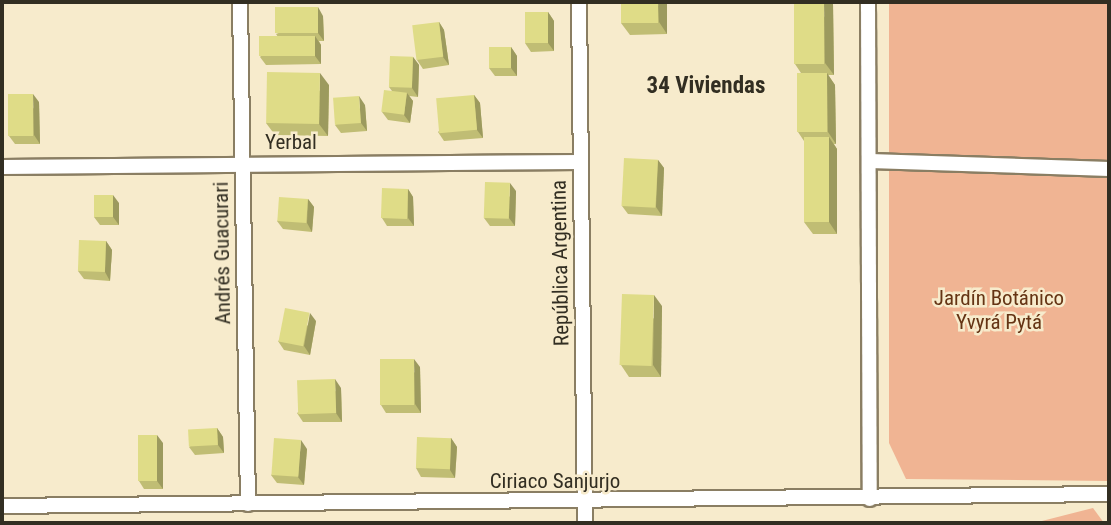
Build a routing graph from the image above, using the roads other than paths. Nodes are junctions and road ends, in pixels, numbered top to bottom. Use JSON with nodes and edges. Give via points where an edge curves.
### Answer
{"nodes":[{"id":1,"x":240,"y":2,"type":"edge"},
{"id":2,"x":579,"y":2,"type":"edge"},
{"id":3,"x":868,"y":2,"type":"edge"},
{"id":4,"x":870,"y":161,"type":"junction"},
{"id":5,"x":580,"y":162,"type":"junction"},
{"id":6,"x":241,"y":163,"type":"junction"},
{"id":7,"x":2,"y":167,"type":"edge"},
{"id":8,"x":1109,"y":169,"type":"edge"},
{"id":9,"x":1109,"y":494,"type":"edge"},
{"id":10,"x":870,"y":499,"type":"junction"},
{"id":11,"x":585,"y":501,"type":"junction"},
{"id":12,"x":248,"y":504,"type":"junction"},
{"id":13,"x":2,"y":506,"type":"edge"},
{"id":14,"x":585,"y":523,"type":"edge"}],
"edges":[{"from":1,"to":6,"type":"street","name":"Andrés Guacurari"},
{"from":2,"to":5,"type":"street","name":"República Argentina"},
{"from":3,"to":4,"type":"street"},
{"from":4,"to":8,"type":"street"},
{"from":4,"to":10,"type":"street"},
{"from":5,"to":6,"type":"street","name":"Yerbal"},
{"from":5,"to":11,"type":"street","name":"República Argentina"},
{"from":6,"to":7,"type":"street","name":"Yerbal"},
{"from":6,"to":12,"type":"street","name":"Andrés Guacurari"},
{"from":9,"to":10,"type":"street","name":"Ciriaco Sanjurjo"},
{"from":10,"to":11,"type":"street","name":"Ciriaco Sanjurjo"},
{"from":11,"to":12,"type":"street","name":"Ciriaco Sanjurjo"},
{"from":11,"to":14,"type":"street","name":"República Argentina"},
{"from":12,"to":13,"type":"street","name":"Ciriaco Sanjurjo"}]}
